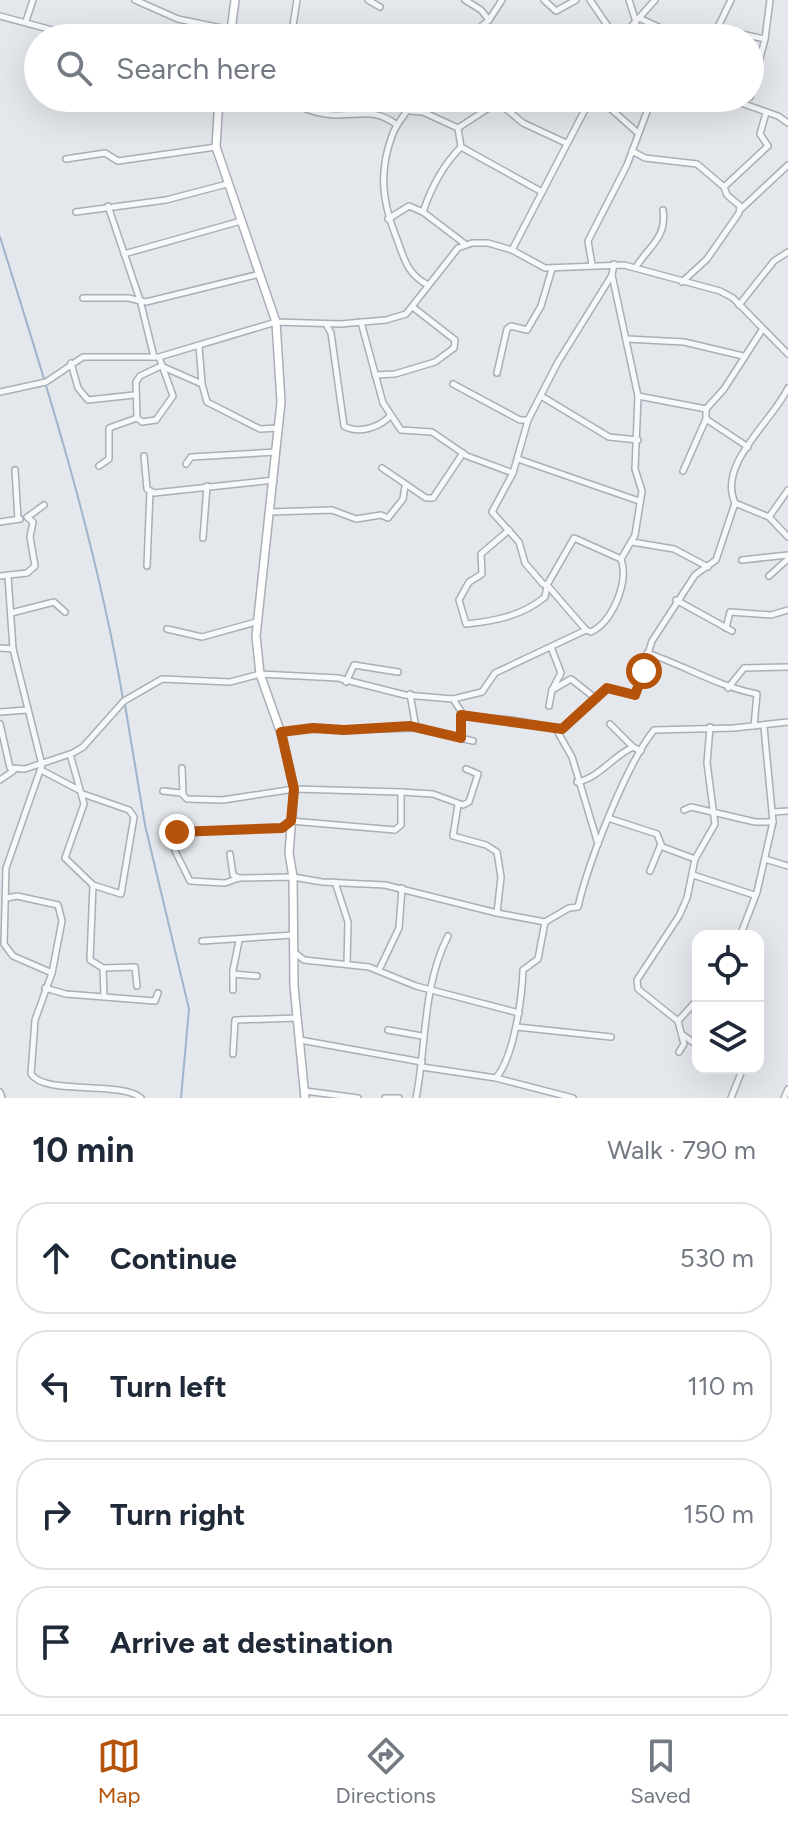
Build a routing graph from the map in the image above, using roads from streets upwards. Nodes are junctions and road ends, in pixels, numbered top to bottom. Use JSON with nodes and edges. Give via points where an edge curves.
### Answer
{"nodes":[{"id":1,"x":33,"y":0,"type":"edge"},
{"id":2,"x":135,"y":0,"type":"edge"},
{"id":3,"x":235,"y":0,"type":"edge"},
{"id":4,"x":297,"y":0,"type":"edge"},
{"id":5,"x":368,"y":0,"type":"edge"},
{"id":6,"x":465,"y":0,"type":"edge"},
{"id":7,"x":502,"y":0,"type":"edge"},
{"id":8,"x":544,"y":0,"type":"edge"},
{"id":9,"x":576,"y":0,"type":"edge"},
{"id":10,"x":590,"y":0,"type":"edge"},
{"id":11,"x":629,"y":0,"type":"edge"},
{"id":12,"x":655,"y":0,"type":"edge"},
{"id":13,"x":731,"y":0,"type":"edge"},
{"id":14,"x":770,"y":0,"type":"edge"},
{"id":15,"x":380,"y":7,"type":"dead end"},
{"id":16,"x":0,"y":16,"type":"edge"},
{"id":17,"x":489,"y":20,"type":"junction"},
{"id":18,"x":638,"y":20,"type":"junction"},
{"id":19,"x":26,"y":21,"type":"junction"},
{"id":20,"x":36,"y":24,"type":"edge"},
{"id":21,"x":196,"y":24,"type":"edge"},
{"id":22,"x":232,"y":24,"type":"edge"},
{"id":23,"x":293,"y":24,"type":"edge"},
{"id":24,"x":484,"y":24,"type":"edge"},
{"id":25,"x":608,"y":24,"type":"edge"},
{"id":26,"x":634,"y":24,"type":"edge"},
{"id":27,"x":647,"y":24,"type":"edge"},
{"id":28,"x":719,"y":24,"type":"edge"},
{"id":29,"x":765,"y":39,"type":"joint"},
{"id":30,"x":764,"y":43,"type":"edge"},
{"id":31,"x":218,"y":112,"type":"edge"},
{"id":32,"x":320,"y":112,"type":"edge"},
{"id":33,"x":357,"y":112,"type":"edge"},
{"id":34,"x":366,"y":112,"type":"edge"},
{"id":35,"x":409,"y":112,"type":"edge"},
{"id":36,"x":423,"y":112,"type":"edge"},
{"id":37,"x":483,"y":112,"type":"edge"},
{"id":38,"x":513,"y":112,"type":"edge"},
{"id":39,"x":584,"y":112,"type":"edge"},
{"id":40,"x":614,"y":112,"type":"edge"},
{"id":41,"x":646,"y":112,"type":"edge"},
{"id":42,"x":766,"y":113,"type":"joint"},
{"id":43,"x":788,"y":123,"type":"edge"},
{"id":44,"x":397,"y":125,"type":"junction"},
{"id":45,"x":458,"y":128,"type":"junction"},
{"id":46,"x":638,"y":133,"type":"junction"},
{"id":47,"x":566,"y":143,"type":"junction"},
{"id":48,"x":216,"y":147,"type":"junction"},
{"id":49,"x":461,"y":147,"type":"junction"},
{"id":50,"x":632,"y":151,"type":"junction"},
{"id":51,"x":66,"y":159,"type":"dead end"},
{"id":52,"x":788,"y":165,"type":"edge"},
{"id":53,"x":227,"y":184,"type":"junction"},
{"id":54,"x":724,"y":187,"type":"junction"},
{"id":55,"x":542,"y":192,"type":"junction"},
{"id":56,"x":108,"y":206,"type":"junction"},
{"id":57,"x":741,"y":209,"type":"junction"},
{"id":58,"x":663,"y":210,"type":"dead end"},
{"id":59,"x":76,"y":212,"type":"dead end"},
{"id":60,"x":423,"y":212,"type":"junction"},
{"id":61,"x":388,"y":219,"type":"junction"},
{"id":62,"x":241,"y":221,"type":"junction"},
{"id":63,"x":465,"y":244,"type":"junction"},
{"id":64,"x":512,"y":250,"type":"junction"},
{"id":65,"x":788,"y":252,"type":"edge"},
{"id":66,"x":124,"y":254,"type":"junction"},
{"id":67,"x":614,"y":264,"type":"junction"},
{"id":68,"x":592,"y":265,"type":"junction"},
{"id":69,"x":636,"y":267,"type":"junction"},
{"id":70,"x":552,"y":269,"type":"junction"},
{"id":71,"x":260,"y":274,"type":"junction"},
{"id":72,"x":612,"y":275,"type":"junction"},
{"id":73,"x":681,"y":283,"type":"junction"},
{"id":74,"x":428,"y":285,"type":"junction"},
{"id":75,"x":83,"y":298,"type":"dead end"},
{"id":76,"x":140,"y":300,"type":"junction"},
{"id":77,"x":739,"y":305,"type":"junction"},
{"id":78,"x":414,"y":308,"type":"junction"},
{"id":79,"x":276,"y":322,"type":"junction"},
{"id":80,"x":361,"y":322,"type":"junction"},
{"id":81,"x":326,"y":324,"type":"junction"},
{"id":82,"x":762,"y":330,"type":"junction"},
{"id":83,"x":627,"y":339,"type":"junction"},
{"id":84,"x":199,"y":346,"type":"junction"},
{"id":85,"x":788,"y":354,"type":"edge"},
{"id":86,"x":157,"y":357,"type":"junction"},
{"id":87,"x":744,"y":357,"type":"junction"},
{"id":88,"x":71,"y":363,"type":"junction"},
{"id":89,"x":161,"y":366,"type":"junction"},
{"id":90,"x":497,"y":373,"type":"dead end"},
{"id":91,"x":375,"y":375,"type":"junction"},
{"id":92,"x":202,"y":384,"type":"junction"},
{"id":93,"x":453,"y":384,"type":"dead end"},
{"id":94,"x":788,"y":388,"type":"edge"},
{"id":95,"x":0,"y":392,"type":"edge"},
{"id":96,"x":134,"y":395,"type":"junction"},
{"id":97,"x":541,"y":396,"type":"junction"},
{"id":98,"x":638,"y":396,"type":"junction"},
{"id":99,"x":706,"y":409,"type":"junction"},
{"id":100,"x":390,"y":416,"type":"junction"},
{"id":101,"x":137,"y":418,"type":"junction"},
{"id":102,"x":706,"y":419,"type":"junction"},
{"id":103,"x":528,"y":420,"type":"junction"},
{"id":104,"x":278,"y":428,"type":"junction"},
{"id":105,"x":638,"y":440,"type":"junction"},
{"id":106,"x":748,"y":447,"type":"junction"},
{"id":107,"x":277,"y":452,"type":"junction"},
{"id":108,"x":463,"y":453,"type":"junction"},
{"id":109,"x":144,"y":456,"type":"dead end"},
{"id":110,"x":518,"y":459,"type":"junction"},
{"id":111,"x":186,"y":464,"type":"dead end"},
{"id":112,"x":99,"y":466,"type":"dead end"},
{"id":113,"x":382,"y":468,"type":"dead end"},
{"id":114,"x":15,"y":470,"type":"dead end"},
{"id":115,"x":683,"y":471,"type":"dead end"},
{"id":116,"x":513,"y":473,"type":"junction"},
{"id":117,"x":275,"y":480,"type":"junction"},
{"id":118,"x":207,"y":486,"type":"junction"},
{"id":119,"x":405,"y":486,"type":"junction"},
{"id":120,"x":788,"y":490,"type":"edge"},
{"id":121,"x":150,"y":491,"type":"junction"},
{"id":122,"x":639,"y":501,"type":"junction"},
{"id":123,"x":735,"y":503,"type":"junction"},
{"id":124,"x":44,"y":505,"type":"dead end"},
{"id":125,"x":270,"y":512,"type":"junction"},
{"id":126,"x":27,"y":517,"type":"junction"},
{"id":127,"x":769,"y":517,"type":"junction"},
{"id":128,"x":18,"y":519,"type":"junction"},
{"id":129,"x":0,"y":522,"type":"edge"},
{"id":130,"x":509,"y":530,"type":"junction"},
{"id":131,"x":788,"y":537,"type":"edge"},
{"id":132,"x":203,"y":538,"type":"dead end"},
{"id":133,"x":631,"y":542,"type":"junction"},
{"id":134,"x":788,"y":557,"type":"edge"},
{"id":135,"x":621,"y":559,"type":"junction"},
{"id":136,"x":742,"y":560,"type":"dead end"},
{"id":137,"x":147,"y":566,"type":"dead end"},
{"id":138,"x":709,"y":567,"type":"junction"},
{"id":139,"x":0,"y":576,"type":"edge"},
{"id":140,"x":8,"y":576,"type":"junction"},
{"id":141,"x":769,"y":576,"type":"dead end"},
{"id":142,"x":547,"y":585,"type":"junction"},
{"id":143,"x":676,"y":600,"type":"junction"},
{"id":144,"x":788,"y":610,"type":"edge"},
{"id":145,"x":65,"y":612,"type":"dead end"},
{"id":146,"x":11,"y":613,"type":"junction"},
{"id":147,"x":256,"y":622,"type":"junction"},
{"id":148,"x":167,"y":629,"type":"dead end"},
{"id":149,"x":586,"y":630,"type":"junction"},
{"id":150,"x":551,"y":647,"type":"junction"},
{"id":151,"x":0,"y":648,"type":"edge"},
{"id":152,"x":13,"y":649,"type":"junction"},
{"id":153,"x":647,"y":653,"type":"junction"},
{"id":154,"x":788,"y":667,"type":"edge"},
{"id":155,"x":398,"y":672,"type":"dead end"},
{"id":156,"x":260,"y":674,"type":"junction"},
{"id":157,"x":346,"y":682,"type":"junction"},
{"id":158,"x":728,"y":688,"type":"junction"},
{"id":159,"x":552,"y":690,"type":"junction"},
{"id":160,"x":410,"y":694,"type":"junction"},
{"id":161,"x":595,"y":698,"type":"junction"},
{"id":162,"x":453,"y":699,"type":"junction"},
{"id":163,"x":549,"y":706,"type":"dead end"},
{"id":164,"x":27,"y":710,"type":"junction"},
{"id":165,"x":0,"y":712,"type":"edge"},
{"id":166,"x":461,"y":715,"type":"junction"},
{"id":167,"x":788,"y":722,"type":"edge"},
{"id":168,"x":0,"y":724,"type":"edge"},
{"id":169,"x":610,"y":724,"type":"dead end"},
{"id":170,"x":754,"y":726,"type":"junction"},
{"id":171,"x":710,"y":727,"type":"junction"},
{"id":172,"x":764,"y":727,"type":"junction"},
{"id":173,"x":416,"y":728,"type":"junction"},
{"id":174,"x":556,"y":729,"type":"junction"},
{"id":175,"x":281,"y":732,"type":"junction"},
{"id":176,"x":1,"y":738,"type":"edge"},
{"id":177,"x":461,"y":738,"type":"junction"},
{"id":178,"x":473,"y":741,"type":"dead end"},
{"id":179,"x":633,"y":747,"type":"junction"},
{"id":180,"x":641,"y":751,"type":"junction"},
{"id":181,"x":70,"y":754,"type":"junction"},
{"id":182,"x":42,"y":767,"type":"junction"},
{"id":183,"x":182,"y":768,"type":"dead end"},
{"id":184,"x":466,"y":769,"type":"dead end"},
{"id":185,"x":13,"y":771,"type":"junction"},
{"id":186,"x":0,"y":780,"type":"edge"},
{"id":187,"x":577,"y":782,"type":"junction"},
{"id":188,"x":294,"y":789,"type":"junction"},
{"id":189,"x":163,"y":791,"type":"dead end"},
{"id":190,"x":401,"y":792,"type":"junction"},
{"id":191,"x":82,"y":793,"type":"junction"},
{"id":192,"x":184,"y":795,"type":"junction"},
{"id":193,"x":458,"y":805,"type":"junction"},
{"id":194,"x":684,"y":810,"type":"dead end"},
{"id":195,"x":713,"y":811,"type":"junction"},
{"id":196,"x":788,"y":811,"type":"edge"},
{"id":197,"x":773,"y":812,"type":"junction"},
{"id":198,"x":611,"y":819,"type":"junction"},
{"id":199,"x":291,"y":821,"type":"junction"},
{"id":200,"x":773,"y":822,"type":"junction"},
{"id":201,"x":599,"y":845,"type":"junction"},
{"id":202,"x":660,"y":846,"type":"junction"},
{"id":203,"x":230,"y":854,"type":"dead end"},
{"id":204,"x":695,"y":859,"type":"junction"},
{"id":205,"x":765,"y":859,"type":"junction"},
{"id":206,"x":788,"y":866,"type":"edge"},
{"id":207,"x":650,"y":871,"type":"dead end"},
{"id":208,"x":693,"y":875,"type":"junction"},
{"id":209,"x":293,"y":877,"type":"junction"},
{"id":210,"x":239,"y":878,"type":"junction"},
{"id":211,"x":335,"y":882,"type":"junction"},
{"id":212,"x":93,"y":885,"type":"junction"},
{"id":213,"x":402,"y":888,"type":"junction"},
{"id":214,"x":754,"y":895,"type":"junction"},
{"id":215,"x":7,"y":898,"type":"junction"},
{"id":216,"x":497,"y":913,"type":"junction"},
{"id":217,"x":545,"y":922,"type":"junction"},
{"id":218,"x":742,"y":930,"type":"edge"},
{"id":219,"x":294,"y":935,"type":"junction"},
{"id":220,"x":448,"y":936,"type":"dead end"},
{"id":221,"x":240,"y":940,"type":"junction"},
{"id":222,"x":202,"y":941,"type":"dead end"},
{"id":223,"x":2,"y":947,"type":"edge"},
{"id":224,"x":294,"y":952,"type":"junction"},
{"id":225,"x":347,"y":964,"type":"junction"},
{"id":226,"x":103,"y":968,"type":"junction"},
{"id":227,"x":379,"y":970,"type":"junction"},
{"id":228,"x":52,"y":973,"type":"junction"},
{"id":229,"x":233,"y":974,"type":"junction"},
{"id":230,"x":257,"y":976,"type":"dead end"},
{"id":231,"x":137,"y":986,"type":"dead end"},
{"id":232,"x":45,"y":988,"type":"junction"},
{"id":233,"x":430,"y":989,"type":"junction"},
{"id":234,"x":233,"y":990,"type":"dead end"},
{"id":235,"x":158,"y":993,"type":"dead end"},
{"id":236,"x":104,"y":995,"type":"junction"},
{"id":237,"x":695,"y":1002,"type":"edge"},
{"id":238,"x":519,"y":1013,"type":"junction"},
{"id":239,"x":298,"y":1018,"type":"junction"},
{"id":240,"x":678,"y":1021,"type":"junction"},
{"id":241,"x":517,"y":1027,"type":"junction"},
{"id":242,"x":388,"y":1030,"type":"dead end"},
{"id":243,"x":682,"y":1034,"type":"junction"},
{"id":244,"x":422,"y":1036,"type":"junction"},
{"id":245,"x":611,"y":1037,"type":"dead end"},
{"id":246,"x":300,"y":1040,"type":"junction"},
{"id":247,"x":692,"y":1042,"type":"edge"},
{"id":248,"x":679,"y":1052,"type":"dead end"},
{"id":249,"x":233,"y":1054,"type":"dead end"},
{"id":250,"x":422,"y":1065,"type":"junction"},
{"id":251,"x":741,"y":1074,"type":"edge"},
{"id":252,"x":496,"y":1078,"type":"junction"},
{"id":253,"x":788,"y":1089,"type":"edge"},
{"id":254,"x":0,"y":1092,"type":"edge"},
{"id":255,"x":305,"y":1094,"type":"edge"},
{"id":256,"x":2,"y":1098,"type":"edge"},
{"id":257,"x":141,"y":1098,"type":"edge"},
{"id":258,"x":358,"y":1098,"type":"edge"},
{"id":259,"x":385,"y":1098,"type":"edge"},
{"id":260,"x":399,"y":1098,"type":"edge"},
{"id":261,"x":416,"y":1098,"type":"edge"},
{"id":262,"x":573,"y":1098,"type":"edge"},
{"id":263,"x":731,"y":1098,"type":"edge"},
{"id":264,"x":784,"y":1098,"type":"edge"}],
"edges":[{"from":1,"to":19,"type":"street"},
{"from":2,"to":21,"type":"street"},
{"from":3,"to":22,"type":"street"},
{"from":4,"to":23,"type":"street"},
{"from":5,"to":15,"type":"street"},
{"from":6,"to":17,"type":"street"},
{"from":7,"to":17,"type":"street"},
{"from":8,"to":9,"type":"street","via":[[556,11]]},
{"from":10,"to":25,"type":"street"},
{"from":11,"to":18,"type":"street"},
{"from":12,"to":18,"type":"street"},
{"from":13,"to":28,"type":"street"},
{"from":14,"to":29,"type":"street"},
{"from":16,"to":19,"type":"street"},
{"from":17,"to":24,"type":"street"},
{"from":18,"to":26,"type":"street"},
{"from":18,"to":27,"type":"street"},
{"from":19,"to":20,"type":"street"},
{"from":29,"to":30,"type":"street"},
{"from":31,"to":48,"type":"street"},
{"from":32,"to":33,"type":"street"},
{"from":34,"to":44,"type":"street"},
{"from":35,"to":44,"type":"street"},
{"from":36,"to":45,"type":"street"},
{"from":37,"to":45,"type":"street"},
{"from":38,"to":47,"type":"street","via":[[523,123]]},
{"from":39,"to":47,"type":"street"},
{"from":40,"to":46,"type":"street"},
{"from":41,"to":46,"type":"street"},
{"from":42,"to":43,"type":"street"},
{"from":42,"to":54,"type":"street","via":[[760,134],[768,146]]},
{"from":44,"to":61,"type":"street","via":[[383,173]]},
{"from":45,"to":49,"type":"street"},
{"from":46,"to":50,"type":"street"},
{"from":47,"to":55,"type":"street"},
{"from":48,"to":51,"type":"street","via":[[118,161],[105,153]]},
{"from":48,"to":53,"type":"street"},
{"from":49,"to":55,"type":"street"},
{"from":49,"to":60,"type":"street","via":[[432,188]]},
{"from":50,"to":54,"type":"street","via":[[645,158],[697,164]]},
{"from":50,"to":68,"type":"street","via":[[588,241]]},
{"from":52,"to":57,"type":"street"},
{"from":53,"to":56,"type":"street","via":[[166,200]]},
{"from":53,"to":62,"type":"street"},
{"from":54,"to":57,"type":"street"},
{"from":55,"to":64,"type":"street"},
{"from":56,"to":59,"type":"street"},
{"from":56,"to":66,"type":"street"},
{"from":57,"to":73,"type":"street","via":[[707,259]]},
{"from":58,"to":69,"type":"street","via":[[661,236]]},
{"from":60,"to":61,"type":"street","via":[[404,207]]},
{"from":60,"to":63,"type":"street"},
{"from":61,"to":74,"type":"street","via":[[409,271]]},
{"from":62,"to":66,"type":"street"},
{"from":62,"to":71,"type":"street"},
{"from":63,"to":64,"type":"street"},
{"from":63,"to":74,"type":"street"},
{"from":64,"to":70,"type":"street"},
{"from":65,"to":77,"type":"street","via":[[774,261]]},
{"from":66,"to":76,"type":"street"},
{"from":67,"to":68,"type":"street"},
{"from":67,"to":69,"type":"street"},
{"from":67,"to":72,"type":"street"},
{"from":68,"to":70,"type":"street"},
{"from":69,"to":73,"type":"street"},
{"from":70,"to":90,"type":"street","via":[[527,330],[507,329]]},
{"from":71,"to":76,"type":"street","via":[[171,298]]},
{"from":71,"to":79,"type":"street"},
{"from":72,"to":83,"type":"street"},
{"from":72,"to":97,"type":"street"},
{"from":73,"to":77,"type":"street","via":[[720,291]]},
{"from":74,"to":78,"type":"street"},
{"from":75,"to":76,"type":"street"},
{"from":76,"to":86,"type":"street"},
{"from":77,"to":82,"type":"street"},
{"from":78,"to":80,"type":"street","via":[[386,320]]},
{"from":78,"to":91,"type":"street","via":[[455,340],[454,348],[435,362]]},
{"from":79,"to":81,"type":"street"},
{"from":79,"to":84,"type":"street"},
{"from":79,"to":104,"type":"street"},
{"from":80,"to":81,"type":"street"},
{"from":80,"to":91,"type":"street"},
{"from":81,"to":100,"type":"street","via":[[344,426],[355,431]]},
{"from":82,"to":85,"type":"street"},
{"from":82,"to":87,"type":"street"},
{"from":83,"to":87,"type":"street","via":[[684,342]]},
{"from":83,"to":98,"type":"street"},
{"from":84,"to":86,"type":"street"},
{"from":84,"to":92,"type":"street"},
{"from":86,"to":88,"type":"street","via":[[91,356]]},
{"from":86,"to":89,"type":"street"},
{"from":87,"to":99,"type":"street"},
{"from":88,"to":95,"type":"street","via":[[46,382]]},
{"from":88,"to":96,"type":"street","via":[[78,388],[88,400]]},
{"from":89,"to":92,"type":"street"},
{"from":89,"to":96,"type":"street","via":[[140,376]]},
{"from":89,"to":101,"type":"street","via":[[173,396],[156,420]]},
{"from":91,"to":100,"type":"street"},
{"from":92,"to":104,"type":"street","via":[[207,402],[260,429]]},
{"from":93,"to":103,"type":"street"},
{"from":94,"to":106,"type":"street"},
{"from":96,"to":101,"type":"street"},
{"from":97,"to":103,"type":"street"},
{"from":97,"to":105,"type":"street","via":[[609,437]]},
{"from":98,"to":99,"type":"street"},
{"from":98,"to":105,"type":"street"},
{"from":99,"to":102,"type":"street"},
{"from":100,"to":108,"type":"street","via":[[404,432],[432,432]]},
{"from":101,"to":112,"type":"street","via":[[109,428],[109,459]]},
{"from":102,"to":106,"type":"street"},
{"from":102,"to":115,"type":"street"},
{"from":103,"to":110,"type":"street"},
{"from":104,"to":107,"type":"street"},
{"from":105,"to":122,"type":"street"},
{"from":106,"to":123,"type":"street","via":[[731,481]]},
{"from":107,"to":111,"type":"street","via":[[191,457]]},
{"from":107,"to":117,"type":"street"},
{"from":108,"to":116,"type":"street"},
{"from":108,"to":119,"type":"street","via":[[438,496],[426,498]]},
{"from":109,"to":121,"type":"street"},
{"from":110,"to":116,"type":"street"},
{"from":110,"to":122,"type":"street"},
{"from":113,"to":119,"type":"street"},
{"from":114,"to":128,"type":"street"},
{"from":116,"to":130,"type":"street","via":[[492,512]]},
{"from":117,"to":118,"type":"street"},
{"from":117,"to":125,"type":"street"},
{"from":118,"to":121,"type":"street"},
{"from":118,"to":132,"type":"street"},
{"from":119,"to":125,"type":"street","via":[[403,499],[388,518],[356,519],[332,510]]},
{"from":120,"to":127,"type":"street"},
{"from":121,"to":137,"type":"street"},
{"from":122,"to":133,"type":"street"},
{"from":123,"to":127,"type":"street"},
{"from":123,"to":138,"type":"street"},
{"from":124,"to":126,"type":"street"},
{"from":125,"to":147,"type":"street"},
{"from":126,"to":128,"type":"street"},
{"from":126,"to":140,"type":"street","via":[[33,522],[35,566]]},
{"from":127,"to":131,"type":"street"},
{"from":128,"to":129,"type":"street"},
{"from":130,"to":142,"type":"street","via":[[525,563]]},
{"from":130,"to":142,"type":"street","via":[[480,555],[482,574],[469,582],[459,600],[464,621],[511,617],[545,597]]},
{"from":133,"to":135,"type":"street"},
{"from":133,"to":138,"type":"street","via":[[674,549]]},
{"from":134,"to":136,"type":"street"},
{"from":134,"to":141,"type":"street"},
{"from":135,"to":142,"type":"street","via":[[574,538]]},
{"from":135,"to":149,"type":"street","via":[[624,576],[613,606],[601,626]]},
{"from":138,"to":143,"type":"street","via":[[699,570]]},
{"from":139,"to":140,"type":"street"},
{"from":140,"to":146,"type":"street"},
{"from":142,"to":149,"type":"street"},
{"from":143,"to":144,"type":"street","via":[[729,629],[730,612],[771,615]]},
{"from":143,"to":153,"type":"street"},
{"from":145,"to":146,"type":"street","via":[[54,602]]},
{"from":146,"to":152,"type":"street"},
{"from":147,"to":148,"type":"street","via":[[202,637]]},
{"from":147,"to":156,"type":"street"},
{"from":149,"to":150,"type":"street"},
{"from":150,"to":159,"type":"street","via":[[561,673]]},
{"from":150,"to":162,"type":"street","via":[[495,673],[482,692]]},
{"from":151,"to":152,"type":"street"},
{"from":152,"to":164,"type":"street"},
{"from":153,"to":158,"type":"street"},
{"from":153,"to":161,"type":"street","via":[[635,695],[611,687]]},
{"from":154,"to":158,"type":"street","via":[[744,668]]},
{"from":155,"to":157,"type":"street","via":[[354,665]]},
{"from":156,"to":157,"type":"street"},
{"from":156,"to":175,"type":"street"},
{"from":156,"to":181,"type":"street","via":[[230,682],[151,682]]},
{"from":157,"to":160,"type":"street"},
{"from":158,"to":170,"type":"street","via":[[757,694]]},
{"from":159,"to":161,"type":"street","via":[[571,679]]},
{"from":159,"to":163,"type":"street"},
{"from":160,"to":162,"type":"street"},
{"from":160,"to":173,"type":"street"},
{"from":161,"to":174,"type":"street","via":[[565,728]]},
{"from":162,"to":166,"type":"street"},
{"from":164,"to":165,"type":"street"},
{"from":164,"to":182,"type":"street"},
{"from":166,"to":174,"type":"street"},
{"from":166,"to":177,"type":"street"},
{"from":167,"to":172,"type":"street"},
{"from":168,"to":176,"type":"street"},
{"from":169,"to":179,"type":"street"},
{"from":170,"to":171,"type":"street"},
{"from":170,"to":172,"type":"street"},
{"from":171,"to":180,"type":"street","via":[[654,730]]},
{"from":171,"to":195,"type":"street","via":[[707,763]]},
{"from":172,"to":197,"type":"street"},
{"from":173,"to":175,"type":"street"},
{"from":173,"to":177,"type":"street"},
{"from":174,"to":187,"type":"street","via":[[572,757]]},
{"from":175,"to":188,"type":"street"},
{"from":176,"to":185,"type":"street"},
{"from":177,"to":178,"type":"street"},
{"from":179,"to":180,"type":"street"},
{"from":179,"to":187,"type":"street"},
{"from":180,"to":198,"type":"street"},
{"from":181,"to":182,"type":"street"},
{"from":181,"to":191,"type":"street"},
{"from":182,"to":185,"type":"street"},
{"from":182,"to":191,"type":"street"},
{"from":182,"to":215,"type":"street","via":[[11,847]]},
{"from":183,"to":192,"type":"street"},
{"from":184,"to":193,"type":"street","via":[[478,774],[469,802]]},
{"from":185,"to":186,"type":"street"},
{"from":187,"to":201,"type":"street"},
{"from":188,"to":190,"type":"street"},
{"from":188,"to":192,"type":"street","via":[[223,800]]},
{"from":188,"to":199,"type":"street"},
{"from":189,"to":192,"type":"street"},
{"from":190,"to":193,"type":"street","via":[[433,794]]},
{"from":190,"to":199,"type":"street","via":[[401,825],[395,830]]},
{"from":191,"to":212,"type":"street","via":[[81,818],[65,858]]},
{"from":191,"to":212,"type":"street","via":[[129,810],[134,817],[122,893]]},
{"from":193,"to":216,"type":"street","via":[[453,836],[497,852]]},
{"from":194,"to":195,"type":"street"},
{"from":195,"to":200,"type":"street"},
{"from":195,"to":204,"type":"street","via":[[715,824]]},
{"from":196,"to":197,"type":"street"},
{"from":197,"to":200,"type":"street"},
{"from":198,"to":201,"type":"street"},
{"from":198,"to":202,"type":"street","via":[[657,834]]},
{"from":199,"to":209,"type":"street"},
{"from":199,"to":210,"type":"street","via":[[282,828],[177,832],[175,851],[190,881],[225,883]]},
{"from":200,"to":205,"type":"street"},
{"from":201,"to":217,"type":"street","via":[[581,884],[578,907]]},
{"from":202,"to":204,"type":"street"},
{"from":202,"to":207,"type":"street"},
{"from":203,"to":210,"type":"street","via":[[233,875]]},
{"from":204,"to":208,"type":"street"},
{"from":205,"to":206,"type":"street"},
{"from":205,"to":214,"type":"street"},
{"from":208,"to":214,"type":"street"},
{"from":208,"to":240,"type":"street","via":[[679,916],[637,980],[638,989]]},
{"from":209,"to":210,"type":"street"},
{"from":209,"to":211,"type":"street"},
{"from":209,"to":219,"type":"street"},
{"from":211,"to":213,"type":"street"},
{"from":211,"to":225,"type":"street","via":[[348,922]]},
{"from":212,"to":226,"type":"street","via":[[90,960]]},
{"from":213,"to":216,"type":"street"},
{"from":213,"to":227,"type":"street","via":[[399,928]]},
{"from":214,"to":218,"type":"street"},
{"from":215,"to":223,"type":"street"},
{"from":215,"to":228,"type":"street","via":[[58,905],[62,921]]},
{"from":216,"to":217,"type":"street"},
{"from":217,"to":238,"type":"street","via":[[538,959],[523,970]]},
{"from":219,"to":221,"type":"street"},
{"from":219,"to":224,"type":"street"},
{"from":220,"to":233,"type":"street"},
{"from":221,"to":222,"type":"street"},
{"from":221,"to":229,"type":"street"},
{"from":223,"to":228,"type":"street"},
{"from":224,"to":225,"type":"street","via":[[304,960]]},
{"from":224,"to":239,"type":"street"},
{"from":225,"to":227,"type":"street"},
{"from":226,"to":231,"type":"street","via":[[135,967]]},
{"from":226,"to":236,"type":"street"},
{"from":227,"to":233,"type":"street"},
{"from":228,"to":232,"type":"street"},
{"from":229,"to":230,"type":"street"},
{"from":229,"to":234,"type":"street"},
{"from":232,"to":236,"type":"street"},
{"from":232,"to":257,"type":"street","via":[[35,1020],[34,1079]]},
{"from":233,"to":238,"type":"street"},
{"from":233,"to":244,"type":"street"},
{"from":235,"to":236,"type":"street","via":[[155,1001]]},
{"from":237,"to":240,"type":"street"},
{"from":238,"to":241,"type":"street"},
{"from":239,"to":246,"type":"street"},
{"from":239,"to":249,"type":"street","via":[[235,1020]]},
{"from":240,"to":243,"type":"street"},
{"from":241,"to":245,"type":"street"},
{"from":241,"to":252,"type":"street"},
{"from":242,"to":244,"type":"street"},
{"from":243,"to":247,"type":"street"},
{"from":243,"to":248,"type":"street"},
{"from":244,"to":250,"type":"street"},
{"from":246,"to":250,"type":"street"},
{"from":246,"to":255,"type":"street"},
{"from":250,"to":252,"type":"street"},
{"from":250,"to":261,"type":"street"},
{"from":251,"to":263,"type":"street"},
{"from":252,"to":262,"type":"street"},
{"from":253,"to":264,"type":"street"},
{"from":254,"to":256,"type":"street"},
{"from":255,"to":258,"type":"street"},
{"from":259,"to":260,"type":"street"}]}
